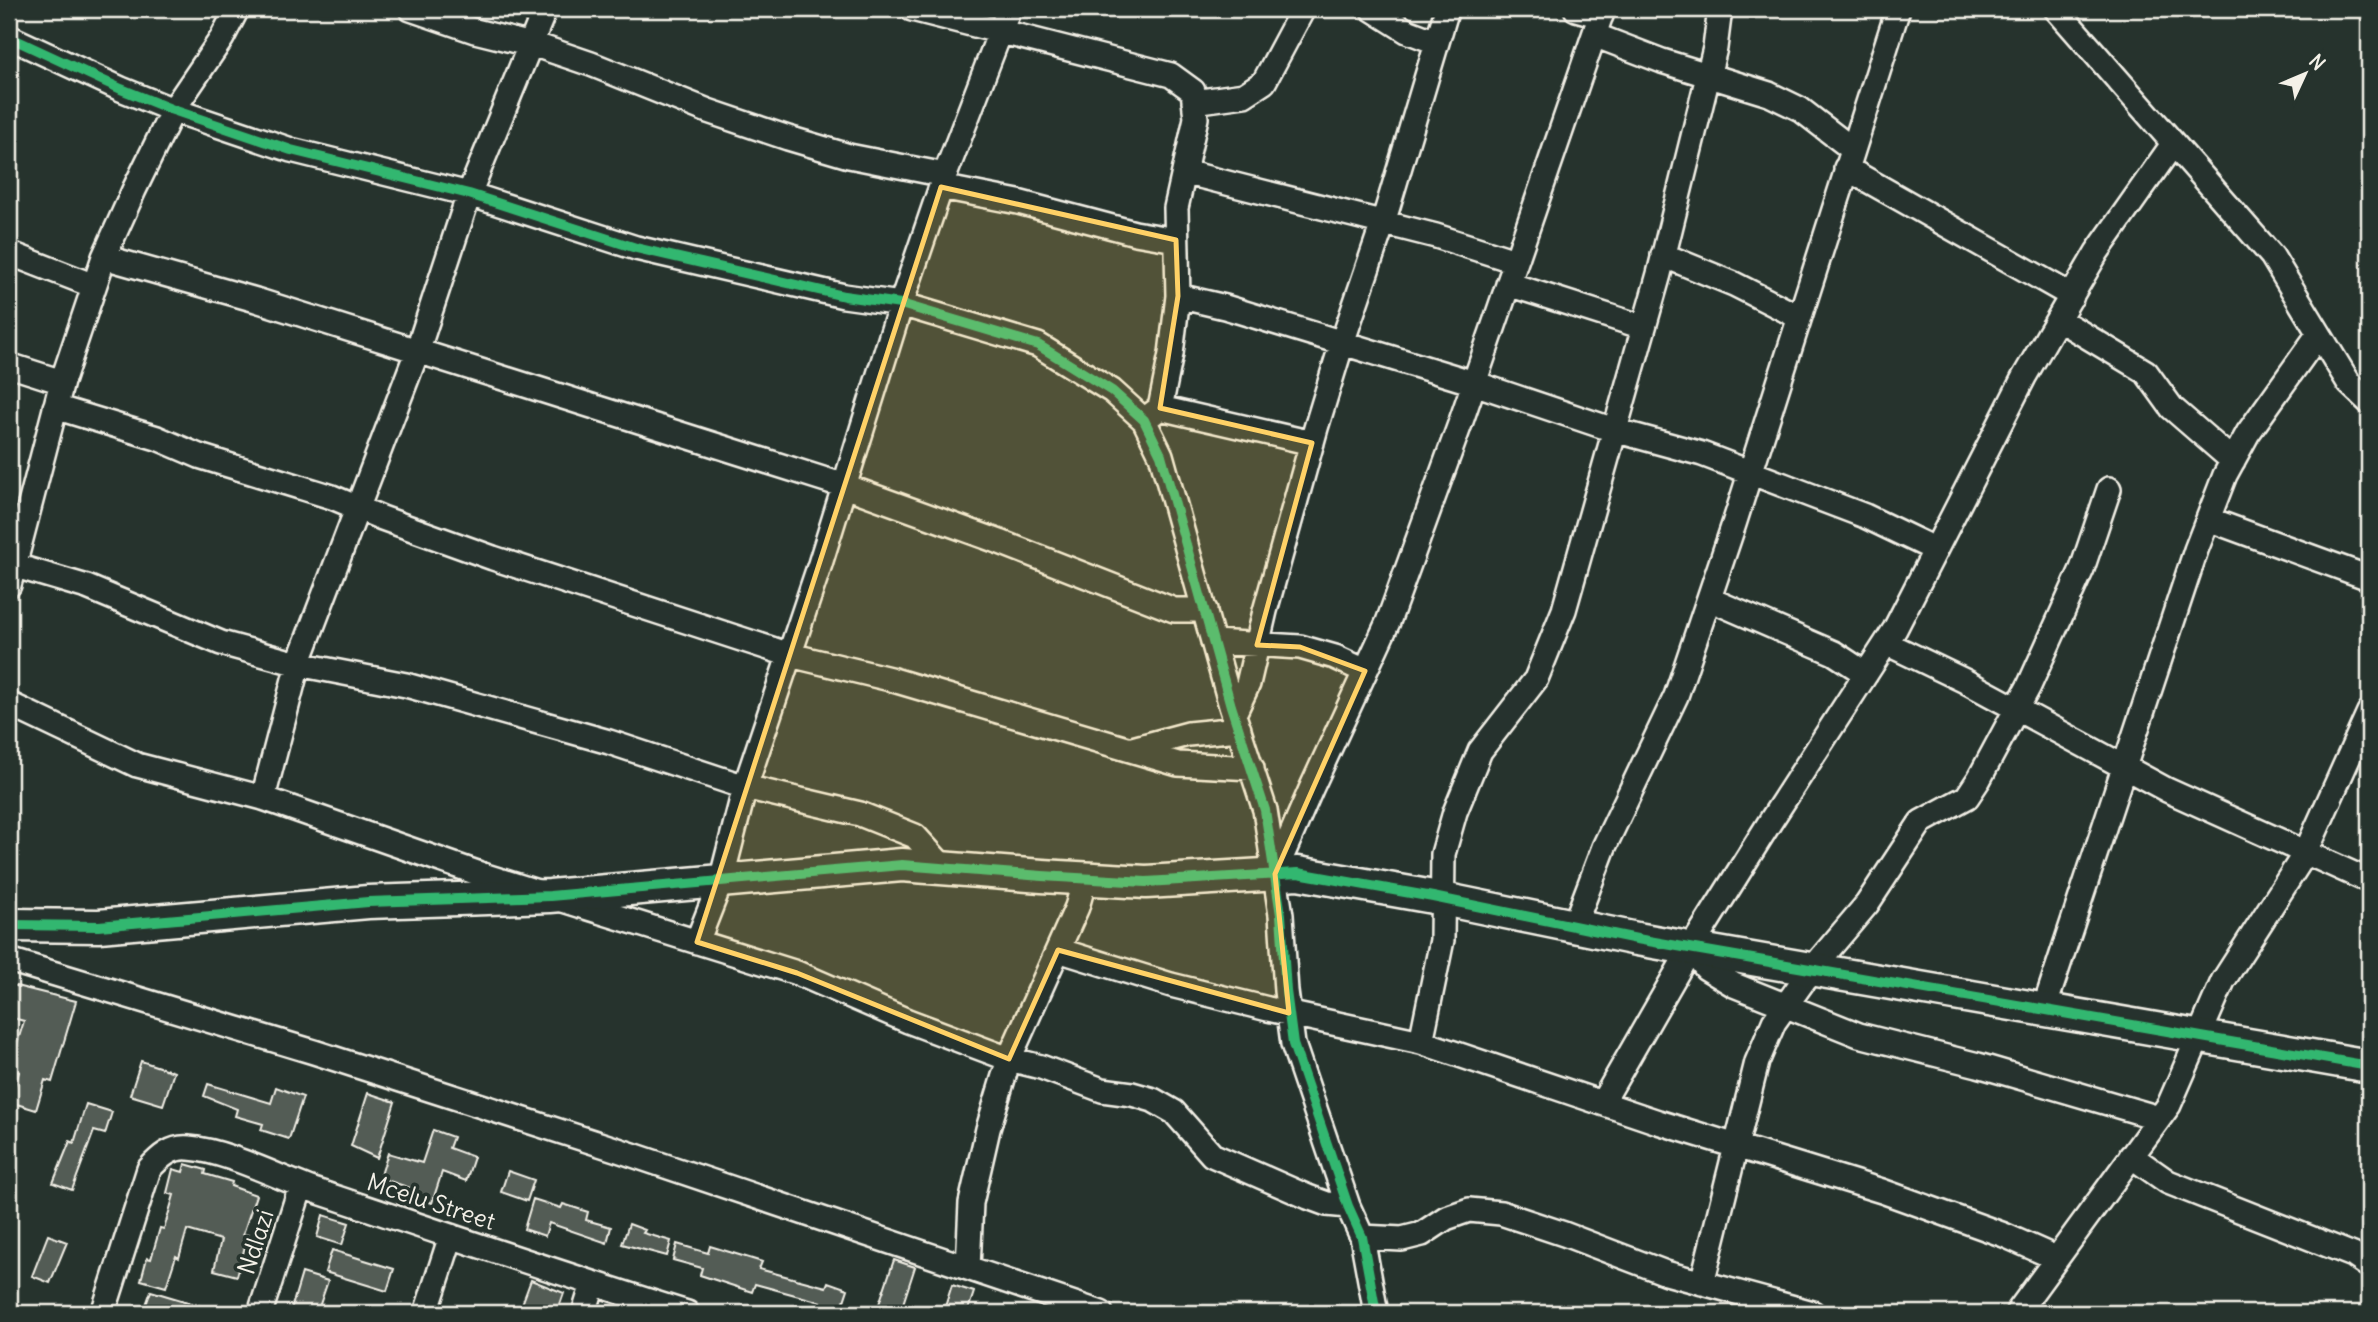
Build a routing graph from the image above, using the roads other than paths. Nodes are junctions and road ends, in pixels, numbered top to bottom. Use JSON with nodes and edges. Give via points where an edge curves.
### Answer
{"nodes":[{"id":1,"x":237,"y":9,"type":"edge"},
{"id":2,"x":411,"y":9,"type":"edge"},
{"id":3,"x":545,"y":9,"type":"edge"},
{"id":4,"x":912,"y":9,"type":"edge"},
{"id":5,"x":1009,"y":9,"type":"edge"},
{"id":6,"x":1303,"y":9,"type":"edge"},
{"id":7,"x":1372,"y":9,"type":"edge"},
{"id":8,"x":1447,"y":9,"type":"edge"},
{"id":9,"x":1576,"y":9,"type":"edge"},
{"id":10,"x":1720,"y":9,"type":"edge"},
{"id":11,"x":1898,"y":9,"type":"edge"},
{"id":12,"x":2056,"y":9,"type":"edge"},
{"id":13,"x":1599,"y":20,"type":"edge"},
{"id":14,"x":1000,"y":31,"type":"junction"},
{"id":15,"x":9,"y":37,"type":"edge"},
{"id":16,"x":1436,"y":42,"type":"junction"},
{"id":17,"x":529,"y":44,"type":"junction"},
{"id":18,"x":1708,"y":74,"type":"junction"},
{"id":19,"x":1194,"y":102,"type":"junction"},
{"id":20,"x":173,"y":110,"type":"junction"},
{"id":21,"x":2173,"y":144,"type":"junction"},
{"id":22,"x":1849,"y":159,"type":"junction"},
{"id":23,"x":1184,"y":172,"type":"junction"},
{"id":24,"x":943,"y":181,"type":"junction"},
{"id":25,"x":468,"y":194,"type":"junction"},
{"id":26,"x":1383,"y":223,"type":"junction"},
{"id":27,"x":1176,"y":240,"type":"junction"},
{"id":28,"x":9,"y":253,"type":"edge"},
{"id":29,"x":1664,"y":255,"type":"junction"},
{"id":30,"x":104,"y":257,"type":"junction"},
{"id":31,"x":1515,"y":261,"type":"junction"},
{"id":32,"x":1508,"y":284,"type":"junction"},
{"id":33,"x":94,"y":286,"type":"junction"},
{"id":34,"x":1178,"y":296,"type":"junction"},
{"id":35,"x":2072,"y":296,"type":"junction"},
{"id":36,"x":901,"y":304,"type":"junction"},
{"id":37,"x":1799,"y":317,"type":"junction"},
{"id":38,"x":2058,"y":320,"type":"junction"},
{"id":39,"x":1643,"y":327,"type":"junction"},
{"id":40,"x":2318,"y":335,"type":"junction"},
{"id":41,"x":1342,"y":343,"type":"junction"},
{"id":42,"x":417,"y":352,"type":"junction"},
{"id":43,"x":9,"y":365,"type":"edge"},
{"id":44,"x":62,"y":382,"type":"junction"},
{"id":45,"x":1474,"y":383,"type":"junction"},
{"id":46,"x":2369,"y":402,"type":"edge"},
{"id":47,"x":55,"y":407,"type":"junction"},
{"id":48,"x":1152,"y":414,"type":"junction"},
{"id":49,"x":1614,"y":430,"type":"junction"},
{"id":50,"x":1312,"y":443,"type":"junction"},
{"id":51,"x":2233,"y":461,"type":"junction"},
{"id":52,"x":1750,"y":472,"type":"junction"},
{"id":53,"x":845,"y":486,"type":"junction"},
{"id":54,"x":2109,"y":489,"type":"dead end"},
{"id":55,"x":359,"y":508,"type":"junction"},
{"id":56,"x":2208,"y":519,"type":"junction"},
{"id":57,"x":1934,"y":549,"type":"junction"},
{"id":58,"x":10,"y":571,"type":"edge"},
{"id":59,"x":2369,"y":578,"type":"edge"},
{"id":60,"x":1709,"y":599,"type":"junction"},
{"id":61,"x":1205,"y":610,"type":"junction"},
{"id":62,"x":1213,"y":642,"type":"junction"},
{"id":63,"x":1886,"y":642,"type":"junction"},
{"id":64,"x":1257,"y":645,"type":"junction"},
{"id":65,"x":790,"y":655,"type":"junction"},
{"id":66,"x":299,"y":664,"type":"junction"},
{"id":67,"x":1365,"y":671,"type":"junction"},
{"id":68,"x":1866,"y":674,"type":"junction"},
{"id":69,"x":9,"y":704,"type":"edge"},
{"id":70,"x":2016,"y":708,"type":"junction"},
{"id":71,"x":2369,"y":712,"type":"edge"},
{"id":72,"x":1236,"y":722,"type":"junction"},
{"id":73,"x":1132,"y":749,"type":"junction"},
{"id":74,"x":2125,"y":767,"type":"junction"},
{"id":75,"x":1251,"y":768,"type":"junction"},
{"id":76,"x":745,"y":787,"type":"junction"},
{"id":77,"x":263,"y":798,"type":"junction"},
{"id":78,"x":2306,"y":852,"type":"junction"},
{"id":79,"x":944,"y":868,"type":"junction"},
{"id":80,"x":1275,"y":874,"type":"junction"},
{"id":81,"x":1085,"y":879,"type":"junction"},
{"id":82,"x":721,"y":881,"type":"junction"},
{"id":83,"x":2369,"y":881,"type":"edge"},
{"id":84,"x":550,"y":896,"type":"junction"},
{"id":85,"x":1443,"y":899,"type":"junction"},
{"id":86,"x":9,"y":925,"type":"edge"},
{"id":87,"x":1574,"y":926,"type":"junction"},
{"id":88,"x":697,"y":942,"type":"junction"},
{"id":89,"x":1691,"y":948,"type":"junction"},
{"id":90,"x":1058,"y":950,"type":"junction"},
{"id":91,"x":9,"y":960,"type":"edge"},
{"id":92,"x":1812,"y":969,"type":"junction"},
{"id":93,"x":1785,"y":1007,"type":"junction"},
{"id":94,"x":2044,"y":1009,"type":"junction"},
{"id":95,"x":1289,"y":1013,"type":"junction"},
{"id":96,"x":2199,"y":1036,"type":"junction"},
{"id":97,"x":1421,"y":1042,"type":"junction"},
{"id":98,"x":1009,"y":1059,"type":"junction"},
{"id":99,"x":2369,"y":1066,"type":"edge"},
{"id":100,"x":1602,"y":1103,"type":"junction"},
{"id":101,"x":2159,"y":1118,"type":"junction"},
{"id":102,"x":1735,"y":1145,"type":"junction"},
{"id":103,"x":2131,"y":1156,"type":"junction"},
{"id":104,"x":301,"y":1186,"type":"junction"},
{"id":105,"x":1348,"y":1206,"type":"junction"},
{"id":106,"x":451,"y":1236,"type":"junction"},
{"id":107,"x":1362,"y":1237,"type":"junction"},
{"id":108,"x":2056,"y":1258,"type":"junction"},
{"id":109,"x":2369,"y":1266,"type":"edge"},
{"id":110,"x":968,"y":1268,"type":"junction"},
{"id":111,"x":1702,"y":1283,"type":"junction"},
{"id":112,"x":593,"y":1284,"type":"junction"},
{"id":113,"x":103,"y":1313,"type":"edge"},
{"id":114,"x":260,"y":1313,"type":"edge"},
{"id":115,"x":426,"y":1313,"type":"edge"},
{"id":116,"x":584,"y":1313,"type":"edge"},
{"id":117,"x":687,"y":1313,"type":"edge"},
{"id":118,"x":1101,"y":1313,"type":"edge"},
{"id":119,"x":1376,"y":1313,"type":"edge"},
{"id":120,"x":1813,"y":1313,"type":"edge"},
{"id":121,"x":2017,"y":1313,"type":"edge"}],
"edges":[{"from":1,"to":20,"type":"street"},
{"from":2,"to":17,"type":"street"},
{"from":3,"to":17,"type":"street"},
{"from":4,"to":14,"type":"street"},
{"from":5,"to":14,"type":"street"},
{"from":6,"to":19,"type":"street","via":[[1264,82],[1244,95]]},
{"from":7,"to":16,"type":"street","via":[[1407,31]]},
{"from":8,"to":16,"type":"street"},
{"from":9,"to":13,"type":"street"},
{"from":10,"to":18,"type":"street"},
{"from":11,"to":22,"type":"street"},
{"from":12,"to":21,"type":"street"},
{"from":13,"to":18,"type":"street","via":[[1662,61]]},
{"from":13,"to":31,"type":"street"},
{"from":14,"to":19,"type":"street","via":[[1171,75],[1193,91]]},
{"from":14,"to":24,"type":"street"},
{"from":15,"to":20,"type":"street"},
{"from":16,"to":26,"type":"street"},
{"from":17,"to":24,"type":"street","via":[[788,138]]},
{"from":17,"to":25,"type":"street"},
{"from":18,"to":22,"type":"street","via":[[1800,109]]},
{"from":18,"to":29,"type":"street"},
{"from":19,"to":23,"type":"street","via":[[1196,118]]},
{"from":20,"to":25,"type":"street","via":[[291,150]]},
{"from":20,"to":30,"type":"street"},
{"from":21,"to":35,"type":"street"},
{"from":21,"to":40,"type":"street","via":[[2272,256]]},
{"from":22,"to":35,"type":"street"},
{"from":22,"to":37,"type":"street"},
{"from":23,"to":26,"type":"street"},
{"from":23,"to":27,"type":"street","via":[[1176,208]]},
{"from":24,"to":27,"type":"street"},
{"from":24,"to":36,"type":"street"},
{"from":25,"to":36,"type":"street","via":[[636,248],[844,296]]},
{"from":25,"to":42,"type":"street"},
{"from":26,"to":31,"type":"street"},
{"from":26,"to":41,"type":"street"},
{"from":27,"to":34,"type":"street"},
{"from":28,"to":33,"type":"street"},
{"from":29,"to":37,"type":"street"},
{"from":29,"to":39,"type":"street"},
{"from":30,"to":33,"type":"street"},
{"from":30,"to":42,"type":"street"},
{"from":31,"to":32,"type":"street"},
{"from":32,"to":39,"type":"street"},
{"from":32,"to":45,"type":"street"},
{"from":33,"to":44,"type":"street"},
{"from":34,"to":41,"type":"street"},
{"from":34,"to":48,"type":"street","via":[[1171,354]]},
{"from":35,"to":38,"type":"street"},
{"from":36,"to":48,"type":"street","via":[[1038,345]]},
{"from":36,"to":53,"type":"street"},
{"from":37,"to":52,"type":"street"},
{"from":38,"to":51,"type":"street","via":[[2146,372],[2172,408]]},
{"from":38,"to":57,"type":"street"},
{"from":39,"to":49,"type":"street"},
{"from":40,"to":46,"type":"street","via":[[2349,383]]},
{"from":40,"to":51,"type":"street"},
{"from":41,"to":45,"type":"street"},
{"from":41,"to":50,"type":"street"},
{"from":42,"to":53,"type":"street"},
{"from":42,"to":55,"type":"street"},
{"from":43,"to":44,"type":"street"},
{"from":44,"to":47,"type":"street"},
{"from":45,"to":49,"type":"street"},
{"from":45,"to":67,"type":"street","via":[[1388,622]]},
{"from":47,"to":55,"type":"street"},
{"from":47,"to":58,"type":"street"},
{"from":48,"to":50,"type":"street"},
{"from":48,"to":61,"type":"street"},
{"from":49,"to":52,"type":"street"},
{"from":49,"to":85,"type":"street","via":[[1564,610],[1536,679],[1480,751],[1455,812],[1443,854]]},
{"from":50,"to":64,"type":"street"},
{"from":51,"to":56,"type":"street"},
{"from":52,"to":57,"type":"street","via":[[1865,516]]},
{"from":52,"to":60,"type":"street"},
{"from":53,"to":61,"type":"street","via":[[1174,610]]},
{"from":53,"to":65,"type":"street"},
{"from":54,"to":70,"type":"street","via":[[2082,569]]},
{"from":55,"to":65,"type":"street","via":[[493,558]]},
{"from":55,"to":66,"type":"street"},
{"from":56,"to":59,"type":"street"},
{"from":56,"to":74,"type":"street"},
{"from":57,"to":63,"type":"street"},
{"from":58,"to":66,"type":"street","via":[[87,587],[221,643]]},
{"from":60,"to":68,"type":"street","via":[[1834,653]]},
{"from":60,"to":87,"type":"street","via":[[1676,696],[1604,847]]},
{"from":61,"to":62,"type":"street"},
{"from":62,"to":64,"type":"street"},
{"from":62,"to":72,"type":"street"},
{"from":63,"to":68,"type":"street"},
{"from":63,"to":70,"type":"street"},
{"from":64,"to":67,"type":"street","via":[[1300,646]]},
{"from":64,"to":72,"type":"street"},
{"from":65,"to":73,"type":"street"},
{"from":65,"to":76,"type":"street"},
{"from":66,"to":76,"type":"street","via":[[406,685],[609,742]]},
{"from":66,"to":77,"type":"street"},
{"from":67,"to":80,"type":"street"},
{"from":68,"to":89,"type":"street"},
{"from":69,"to":77,"type":"street","via":[[137,765]]},
{"from":70,"to":74,"type":"street"},
{"from":70,"to":92,"type":"street","via":[[1967,797],[1921,822],[1867,904]]},
{"from":71,"to":78,"type":"street"},
{"from":72,"to":73,"type":"street"},
{"from":72,"to":75,"type":"street"},
{"from":73,"to":75,"type":"street","via":[[1178,764]]},
{"from":74,"to":78,"type":"street"},
{"from":74,"to":94,"type":"street"},
{"from":75,"to":80,"type":"street","via":[[1265,810]]},
{"from":76,"to":79,"type":"street","via":[[871,818],[915,836]]},
{"from":76,"to":82,"type":"street"},
{"from":77,"to":84,"type":"street"},
{"from":78,"to":83,"type":"street"},
{"from":78,"to":96,"type":"street","via":[[2223,981]]},
{"from":79,"to":81,"type":"street"},
{"from":79,"to":82,"type":"street","via":[[902,865]]},
{"from":80,"to":81,"type":"street","via":[[1146,882]]},
{"from":80,"to":85,"type":"street","via":[[1298,873]]},
{"from":80,"to":95,"type":"street"},
{"from":81,"to":90,"type":"street"},
{"from":82,"to":84,"type":"street"},
{"from":82,"to":88,"type":"street"},
{"from":84,"to":86,"type":"street","via":[[368,902],[99,926]]},
{"from":84,"to":88,"type":"street"},
{"from":85,"to":87,"type":"street"},
{"from":85,"to":97,"type":"street","via":[[1442,940]]},
{"from":87,"to":89,"type":"street"},
{"from":88,"to":98,"type":"street","via":[[797,973]]},
{"from":89,"to":92,"type":"street"},
{"from":89,"to":93,"type":"street","via":[[1706,968]]},
{"from":89,"to":100,"type":"street"},
{"from":90,"to":95,"type":"street","via":[[1171,985]]},
{"from":90,"to":98,"type":"street"},
{"from":91,"to":110,"type":"street","via":[[592,1141]]},
{"from":92,"to":93,"type":"street"},
{"from":92,"to":94,"type":"street"},
{"from":93,"to":101,"type":"street","via":[[1859,1035]]},
{"from":93,"to":102,"type":"street","via":[[1757,1062]]},
{"from":94,"to":96,"type":"street"},
{"from":95,"to":97,"type":"street"},
{"from":95,"to":105,"type":"street","via":[[1293,1044]]},
{"from":96,"to":99,"type":"street"},
{"from":96,"to":101,"type":"street"},
{"from":97,"to":100,"type":"street"},
{"from":98,"to":105,"type":"street","via":[[1102,1090],[1153,1100],[1174,1112],[1212,1154],[1308,1198]]},
{"from":98,"to":110,"type":"street","via":[[971,1203]]},
{"from":100,"to":102,"type":"street"},
{"from":101,"to":103,"type":"street"},
{"from":102,"to":108,"type":"street","via":[[1882,1191]]},
{"from":102,"to":111,"type":"street"},
{"from":103,"to":108,"type":"street"},
{"from":103,"to":109,"type":"street","via":[[2168,1182],[2353,1255]]},
{"from":104,"to":106,"type":"street","name":"Mcelu Street"},
{"from":104,"to":113,"type":"street","name":"Mcelu Street","via":[[208,1150],[186,1147],[159,1157],[149,1169]]},
{"from":104,"to":114,"type":"street","name":"Ndlazi"},
{"from":105,"to":107,"type":"street"},
{"from":106,"to":112,"type":"street","name":"Mcelu Street"},
{"from":106,"to":115,"type":"street"},
{"from":107,"to":111,"type":"street","via":[[1402,1239],[1469,1210],[1501,1213]]},
{"from":107,"to":119,"type":"street"},
{"from":108,"to":121,"type":"street"},
{"from":110,"to":118,"type":"street"},
{"from":111,"to":120,"type":"street"},
{"from":112,"to":116,"type":"street"},
{"from":112,"to":117,"type":"street","name":"Mcelu Street"}]}
